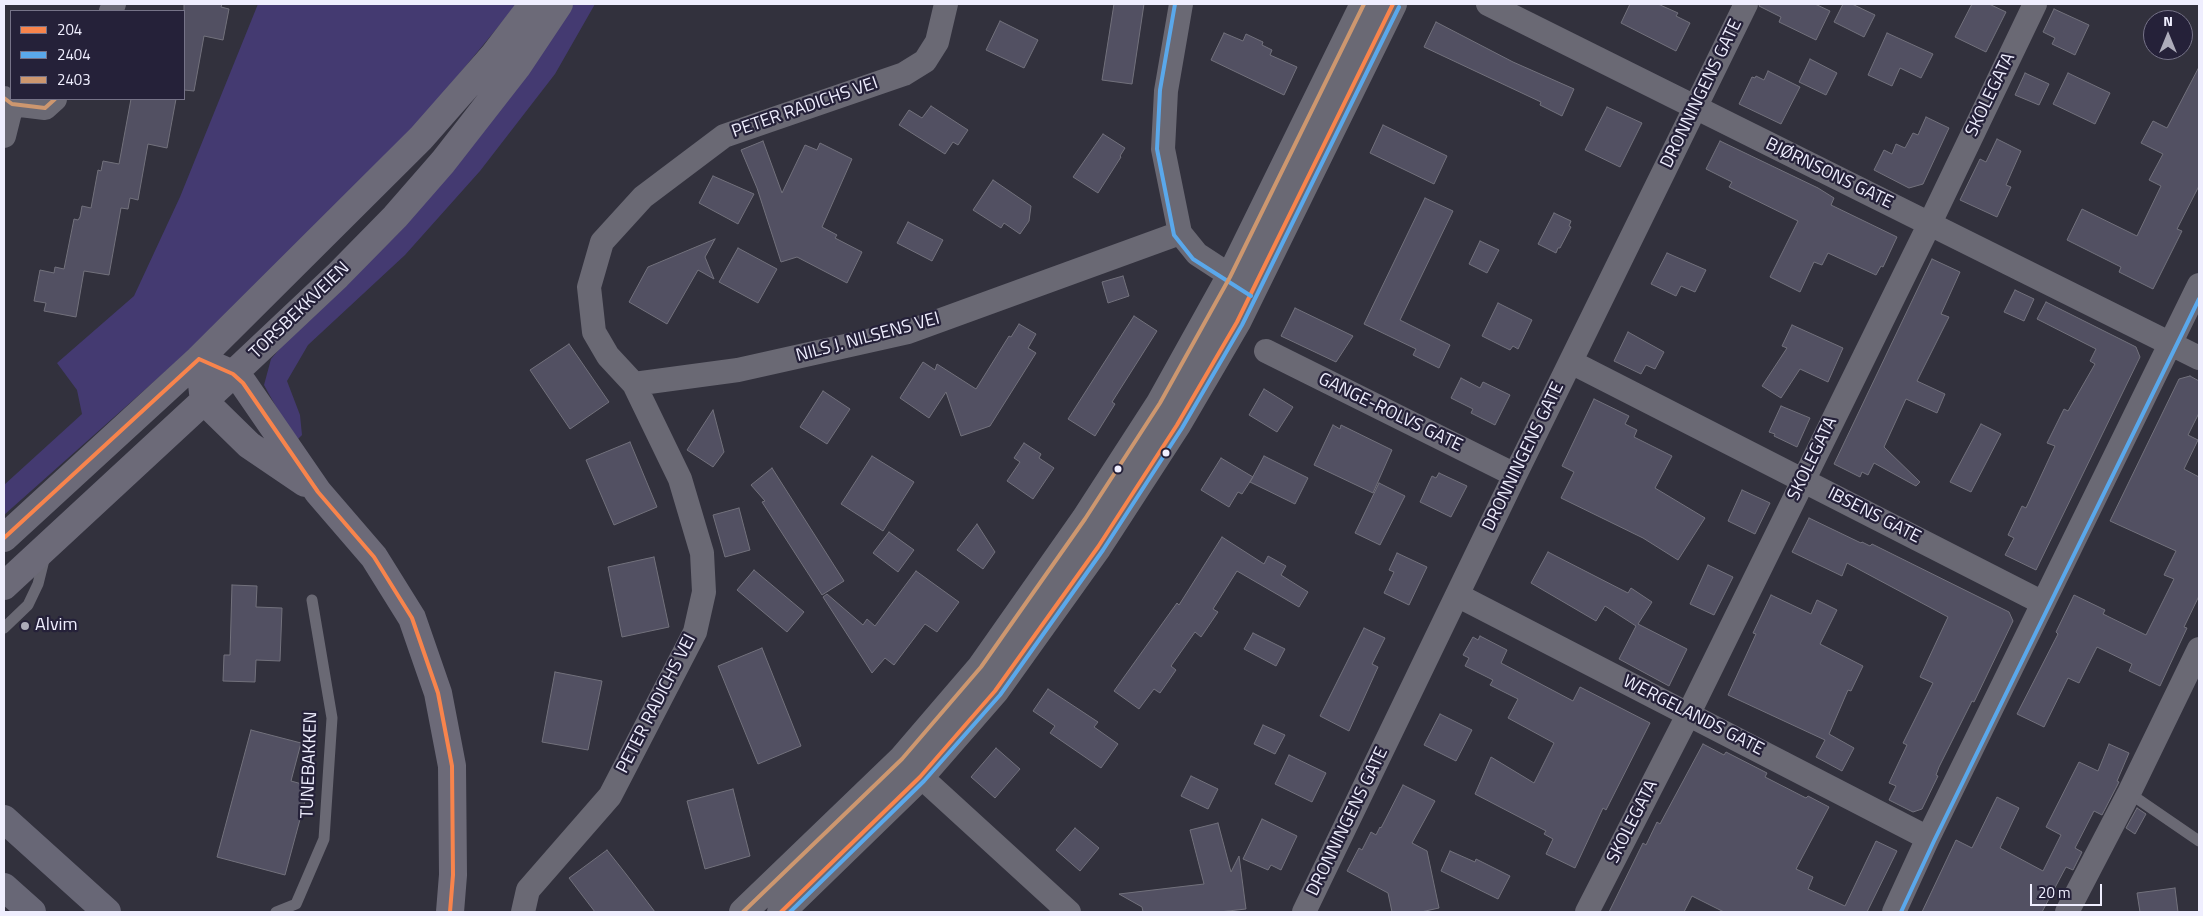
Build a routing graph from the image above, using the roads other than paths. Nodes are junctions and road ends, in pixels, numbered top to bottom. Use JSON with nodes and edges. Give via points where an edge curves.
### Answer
{"nodes":[{"id":1,"x":533,"y":4,"type":"edge"},
{"id":2,"x":560,"y":4,"type":"edge"},
{"id":3,"x":946,"y":4,"type":"edge"},
{"id":4,"x":1181,"y":4,"type":"edge"},
{"id":5,"x":1364,"y":4,"type":"edge"},
{"id":6,"x":1393,"y":4,"type":"edge"},
{"id":7,"x":1488,"y":4,"type":"edge"},
{"id":8,"x":1746,"y":4,"type":"edge"},
{"id":9,"x":2035,"y":4,"type":"edge"},
{"id":10,"x":54,"y":100,"type":"edge"},
{"id":11,"x":8,"y":101,"type":"edge"},
{"id":12,"x":1696,"y":108,"type":"junction"},
{"id":13,"x":4,"y":136,"type":"edge"},
{"id":14,"x":1930,"y":223,"type":"junction"},
{"id":15,"x":1180,"y":234,"type":"junction"},
{"id":16,"x":1230,"y":277,"type":"junction"},
{"id":17,"x":2199,"y":285,"type":"edge"},
{"id":18,"x":1254,"y":291,"type":"junction"},
{"id":19,"x":2170,"y":345,"type":"junction"},
{"id":20,"x":1266,"y":351,"type":"dead end"},
{"id":21,"x":2199,"y":358,"type":"edge"},
{"id":22,"x":199,"y":359,"type":"junction"},
{"id":23,"x":1571,"y":362,"type":"junction"},
{"id":24,"x":233,"y":374,"type":"junction"},
{"id":25,"x":634,"y":384,"type":"junction"},
{"id":26,"x":204,"y":401,"type":"junction"},
{"id":27,"x":1515,"y":475,"type":"junction"},
{"id":28,"x":1802,"y":480,"type":"junction"},
{"id":29,"x":318,"y":492,"type":"junction"},
{"id":30,"x":4,"y":538,"type":"edge"},
{"id":31,"x":49,"y":543,"type":"junction"},
{"id":32,"x":4,"y":586,"type":"edge"},
{"id":33,"x":1457,"y":595,"type":"junction"},
{"id":34,"x":312,"y":600,"type":"dead end"},
{"id":35,"x":2043,"y":603,"type":"junction"},
{"id":36,"x":4,"y":628,"type":"edge"},
{"id":37,"x":2199,"y":649,"type":"edge"},
{"id":38,"x":1689,"y":713,"type":"junction"},
{"id":39,"x":911,"y":768,"type":"junction"},
{"id":40,"x":2129,"y":793,"type":"junction"},
{"id":41,"x":4,"y":819,"type":"edge"},
{"id":42,"x":1928,"y":838,"type":"junction"},
{"id":43,"x":2199,"y":840,"type":"edge"},
{"id":44,"x":4,"y":887,"type":"edge"},
{"id":45,"x":32,"y":912,"type":"edge"},
{"id":46,"x":107,"y":912,"type":"edge"},
{"id":47,"x":276,"y":912,"type":"edge"},
{"id":48,"x":450,"y":912,"type":"edge"},
{"id":49,"x":523,"y":912,"type":"edge"},
{"id":50,"x":743,"y":912,"type":"edge"},
{"id":51,"x":782,"y":912,"type":"edge"},
{"id":52,"x":1070,"y":912,"type":"edge"},
{"id":53,"x":1304,"y":912,"type":"edge"},
{"id":54,"x":1587,"y":912,"type":"edge"},
{"id":55,"x":1894,"y":912,"type":"edge"},
{"id":56,"x":2067,"y":912,"type":"edge"}],
"edges":[{"from":1,"to":22,"type":"main road","name":"TORSBEKKVEIEN","via":[[494,55],[421,138]]},
{"from":2,"to":24,"type":"main road","name":"TORSBEKKVEIEN","via":[[517,67],[443,162],[395,217]]},
{"from":3,"to":25,"type":"street","name":"PETER RADICHS VEI","via":[[937,42],[925,61],[904,74],[724,136],[643,197],[602,242],[589,287],[594,332],[608,356]]},
{"from":4,"to":15,"type":"street","via":[[1166,90],[1164,149]]},
{"from":5,"to":16,"type":"street"},
{"from":6,"to":18,"type":"street"},
{"from":7,"to":12,"type":"street","name":"BJØRNSONS GATE"},
{"from":8,"to":12,"type":"street","name":"DRONNINGENS GATE"},
{"from":9,"to":14,"type":"street","name":"SKOLEGATA"},
{"from":10,"to":11,"type":"street","via":[[46,108]]},
{"from":11,"to":13,"type":"street"},
{"from":12,"to":14,"type":"street","name":"BJØRNSONS GATE"},
{"from":12,"to":23,"type":"street","name":"DRONNINGENS GATE"},
{"from":14,"to":19,"type":"street","name":"BJØRNSONS GATE"},
{"from":14,"to":28,"type":"street","name":"SKOLEGATA"},
{"from":15,"to":16,"type":"street","via":[[1197,254]]},
{"from":15,"to":25,"type":"street","name":"NILS J. NILSENS VEI","via":[[908,332],[738,370]]},
{"from":16,"to":18,"type":"street"},
{"from":16,"to":39,"type":"street","via":[[1160,403],[1085,519]]},
{"from":17,"to":19,"type":"street"},
{"from":18,"to":39,"type":"street","via":[[1177,425],[1098,547],[995,691]]},
{"from":19,"to":21,"type":"street","name":"BJØRNSONS GATE"},
{"from":19,"to":35,"type":"street"},
{"from":20,"to":27,"type":"street","name":"GANGE-ROLVS GATE"},
{"from":22,"to":24,"type":"main road"},
{"from":22,"to":26,"type":"main road"},
{"from":22,"to":30,"type":"main road","name":"TORSBEKKVEIEN"},
{"from":23,"to":27,"type":"street","name":"DRONNINGENS GATE"},
{"from":23,"to":28,"type":"street","name":"IBSENS GATE"},
{"from":24,"to":26,"type":"main road","name":"TORSBEKKVEIEN"},
{"from":24,"to":29,"type":"main road","via":[[243,382]]},
{"from":25,"to":49,"type":"street","name":"PETER RADICHS VEI","via":[[680,479],[702,553],[704,592],[695,632],[610,796],[528,890]]},
{"from":26,"to":29,"type":"main road","via":[[249,445]]},
{"from":26,"to":31,"type":"main road","name":"TORSBEKKVEIEN"},
{"from":27,"to":33,"type":"street","name":"DRONNINGENS GATE"},
{"from":28,"to":35,"type":"street","name":"IBSENS GATE"},
{"from":28,"to":38,"type":"street","name":"SKOLEGATA"},
{"from":29,"to":48,"type":"main road","via":[[374,556],[412,618],[438,693],[452,766],[454,875]]},
{"from":31,"to":32,"type":"main road","name":"TORSBEKKVEIEN"},
{"from":31,"to":36,"type":"lane","via":[[38,584],[28,605]]},
{"from":33,"to":38,"type":"street","name":"WERGELANDS GATE"},
{"from":33,"to":53,"type":"street","name":"DRONNINGENS GATE"},
{"from":34,"to":47,"type":"lane","name":"TUNEBAKKEN","via":[[332,718],[324,839],[296,904]]},
{"from":35,"to":42,"type":"street"},
{"from":37,"to":40,"type":"street"},
{"from":38,"to":42,"type":"street","name":"WERGELANDS GATE"},
{"from":38,"to":54,"type":"street","name":"SKOLEGATA"},
{"from":39,"to":50,"type":"street"},
{"from":39,"to":51,"type":"street"},
{"from":39,"to":52,"type":"street"},
{"from":40,"to":43,"type":"lane"},
{"from":40,"to":56,"type":"street"},
{"from":41,"to":46,"type":"highway"},
{"from":42,"to":55,"type":"street"},
{"from":44,"to":45,"type":"highway"}]}
